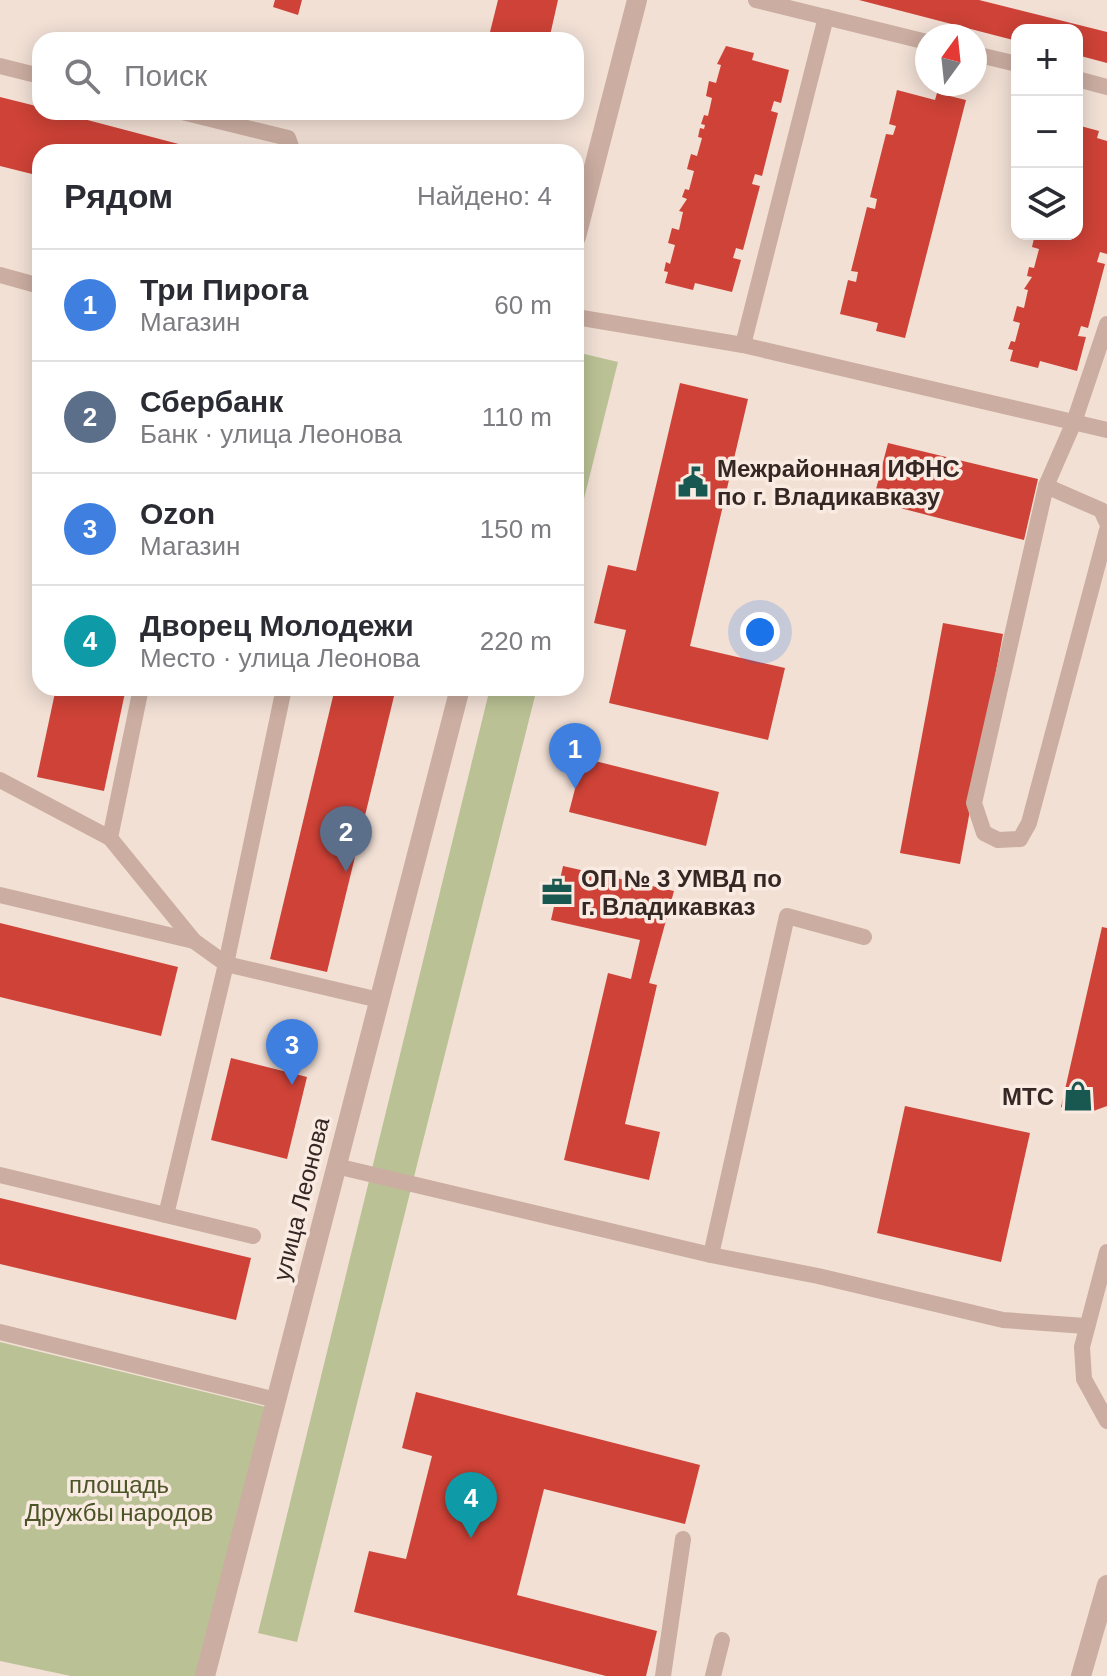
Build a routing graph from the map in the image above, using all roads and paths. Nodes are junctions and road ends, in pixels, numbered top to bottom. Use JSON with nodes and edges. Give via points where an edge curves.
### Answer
{"nodes":[{"id":1,"x":637,"y":0,"type":"edge"},
{"id":2,"x":756,"y":0,"type":"edge"},
{"id":3,"x":826,"y":17,"type":"junction"},
{"id":4,"x":915,"y":39,"type":"edge"},
{"id":5,"x":987,"y":57,"type":"edge"},
{"id":6,"x":1011,"y":63,"type":"edge"},
{"id":7,"x":0,"y":66,"type":"edge"},
{"id":8,"x":32,"y":74,"type":"edge"},
{"id":9,"x":1083,"y":81,"type":"edge"},
{"id":10,"x":1107,"y":87,"type":"edge"},
{"id":11,"x":215,"y":120,"type":"edge"},
{"id":12,"x":290,"y":144,"type":"edge"},
{"id":13,"x":584,"y":206,"type":"edge"},
{"id":14,"x":0,"y":275,"type":"edge"},
{"id":15,"x":32,"y":284,"type":"edge"},
{"id":16,"x":584,"y":318,"type":"edge"},
{"id":17,"x":1107,"y":324,"type":"edge"},
{"id":18,"x":743,"y":345,"type":"junction"},
{"id":19,"x":1074,"y":422,"type":"junction"},
{"id":20,"x":1107,"y":430,"type":"edge"},
{"id":21,"x":1046,"y":486,"type":"junction"},
{"id":22,"x":1107,"y":523,"type":"edge"},
{"id":23,"x":1107,"y":530,"type":"edge"},
{"id":24,"x":139,"y":696,"type":"edge"},
{"id":25,"x":282,"y":696,"type":"edge"},
{"id":26,"x":458,"y":696,"type":"edge"},
{"id":27,"x":0,"y":780,"type":"edge"},
{"id":28,"x":110,"y":838,"type":"junction"},
{"id":29,"x":0,"y":895,"type":"edge"},
{"id":30,"x":864,"y":937,"type":"dead end"},
{"id":31,"x":194,"y":941,"type":"junction"},
{"id":32,"x":226,"y":964,"type":"junction"},
{"id":33,"x":379,"y":1000,"type":"junction"},
{"id":34,"x":336,"y":1166,"type":"junction"},
{"id":35,"x":0,"y":1175,"type":"edge"},
{"id":36,"x":166,"y":1215,"type":"junction"},
{"id":37,"x":253,"y":1236,"type":"dead end"},
{"id":38,"x":1107,"y":1252,"type":"edge"},
{"id":39,"x":711,"y":1255,"type":"junction"},
{"id":40,"x":1085,"y":1326,"type":"junction"},
{"id":41,"x":0,"y":1332,"type":"edge"},
{"id":42,"x":276,"y":1400,"type":"junction"},
{"id":43,"x":1107,"y":1421,"type":"edge"},
{"id":44,"x":683,"y":1539,"type":"dead end"},
{"id":45,"x":1107,"y":1585,"type":"edge"},
{"id":46,"x":722,"y":1640,"type":"dead end"},
{"id":47,"x":205,"y":1676,"type":"edge"},
{"id":48,"x":663,"y":1676,"type":"edge"},
{"id":49,"x":713,"y":1676,"type":"edge"},
{"id":50,"x":1081,"y":1676,"type":"edge"}],
"edges":[{"from":1,"to":13,"type":"street"},
{"from":2,"to":3,"type":"lane"},
{"from":3,"to":4,"type":"lane"},
{"from":3,"to":18,"type":"lane"},
{"from":5,"to":6,"type":"lane"},
{"from":7,"to":8,"type":"lane"},
{"from":9,"to":10,"type":"lane"},
{"from":11,"to":12,"type":"lane","via":[[288,138]]},
{"from":14,"to":15,"type":"lane"},
{"from":16,"to":18,"type":"lane"},
{"from":17,"to":19,"type":"lane"},
{"from":18,"to":19,"type":"lane"},
{"from":19,"to":20,"type":"lane"},
{"from":19,"to":21,"type":"lane"},
{"from":21,"to":22,"type":"lane","via":[[1101,510]]},
{"from":21,"to":23,"type":"lane","via":[[974,803],[984,833],[998,840],[1020,839],[1029,823]]},
{"from":24,"to":28,"type":"lane"},
{"from":25,"to":32,"type":"lane"},
{"from":26,"to":33,"type":"street","name":"улица Леонова"},
{"from":27,"to":28,"type":"lane"},
{"from":28,"to":31,"type":"lane"},
{"from":29,"to":31,"type":"lane"},
{"from":30,"to":39,"type":"lane","via":[[787,916]]},
{"from":31,"to":32,"type":"lane"},
{"from":32,"to":33,"type":"lane"},
{"from":32,"to":36,"type":"lane"},
{"from":33,"to":34,"type":"street","name":"улица Леонова"},
{"from":34,"to":39,"type":"lane"},
{"from":34,"to":42,"type":"street","name":"улица Леонова"},
{"from":35,"to":36,"type":"lane"},
{"from":36,"to":37,"type":"lane"},
{"from":38,"to":40,"type":"lane"},
{"from":39,"to":40,"type":"lane","via":[[1003,1320]]},
{"from":40,"to":43,"type":"lane","via":[[1084,1379]]},
{"from":41,"to":42,"type":"lane"},
{"from":42,"to":47,"type":"street","name":"улица Леонова"},
{"from":44,"to":48,"type":"lane"},
{"from":45,"to":50,"type":"street"},
{"from":46,"to":49,"type":"lane"}]}
